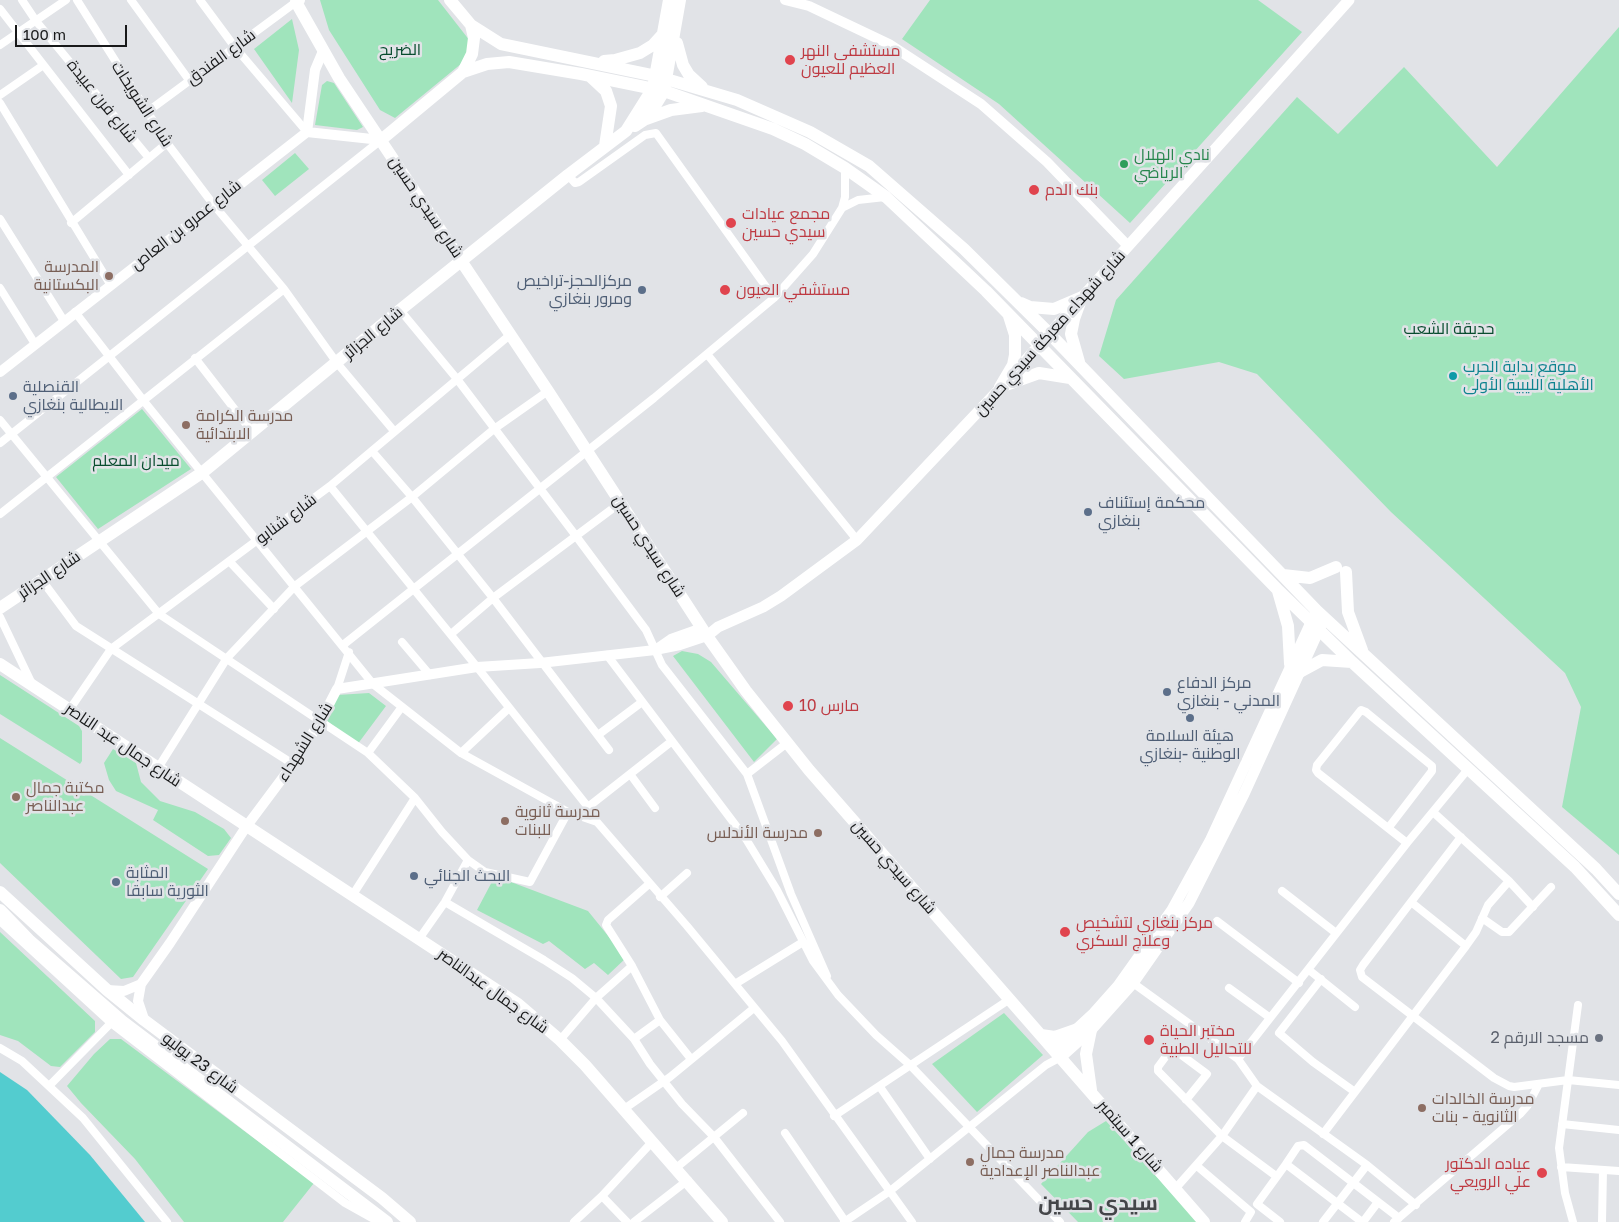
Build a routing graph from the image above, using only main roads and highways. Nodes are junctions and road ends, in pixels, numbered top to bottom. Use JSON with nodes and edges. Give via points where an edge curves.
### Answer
{"nodes":[{"id":1,"x":450,"y":0,"type":"edge"},
{"id":2,"x":669,"y":0,"type":"edge"},
{"id":3,"x":680,"y":0,"type":"edge"},
{"id":4,"x":1349,"y":0,"type":"edge"},
{"id":5,"x":296,"y":1,"type":"edge"},
{"id":6,"x":471,"y":25,"type":"junction"},
{"id":7,"x":669,"y":35,"type":"junction"},
{"id":8,"x":586,"y":61,"type":"junction"},
{"id":9,"x":463,"y":72,"type":"junction"},
{"id":10,"x":589,"y":76,"type":"junction"},
{"id":11,"x":660,"y":83,"type":"junction"},
{"id":12,"x":711,"y":92,"type":"junction"},
{"id":13,"x":709,"y":106,"type":"junction"},
{"id":14,"x":644,"y":120,"type":"junction"},
{"id":15,"x":626,"y":131,"type":"junction"},
{"id":16,"x":381,"y":140,"type":"junction"},
{"id":17,"x":600,"y":150,"type":"junction"},
{"id":18,"x":462,"y":261,"type":"junction"},
{"id":19,"x":1082,"y":297,"type":"junction"},
{"id":20,"x":1017,"y":302,"type":"junction"},
{"id":21,"x":1007,"y":312,"type":"junction"},
{"id":22,"x":1049,"y":333,"type":"junction"},
{"id":23,"x":1038,"y":345,"type":"junction"},
{"id":24,"x":1082,"y":368,"type":"junction"},
{"id":25,"x":1072,"y":379,"type":"junction"},
{"id":26,"x":1000,"y":387,"type":"junction"},
{"id":27,"x":1283,"y":575,"type":"junction"},
{"id":28,"x":1277,"y":589,"type":"junction"},
{"id":29,"x":0,"y":608,"type":"edge"},
{"id":30,"x":1318,"y":620,"type":"junction"},
{"id":31,"x":705,"y":632,"type":"junction"},
{"id":32,"x":1364,"y":654,"type":"junction"},
{"id":33,"x":1352,"y":662,"type":"junction"},
{"id":34,"x":0,"y":664,"type":"edge"},
{"id":35,"x":1294,"y":668,"type":"junction"},
{"id":36,"x":246,"y":827,"type":"joint"},
{"id":37,"x":0,"y":892,"type":"edge"},
{"id":38,"x":1619,"y":894,"type":"edge"},
{"id":39,"x":0,"y":910,"type":"edge"},
{"id":40,"x":1619,"y":915,"type":"edge"},
{"id":41,"x":1085,"y":1029,"type":"junction"},
{"id":42,"x":1041,"y":1035,"type":"junction"},
{"id":43,"x":1058,"y":1054,"type":"junction"},
{"id":44,"x":1090,"y":1090,"type":"junction"},
{"id":45,"x":387,"y":1222,"type":"edge"},
{"id":46,"x":410,"y":1222,"type":"edge"},
{"id":47,"x":722,"y":1222,"type":"edge"},
{"id":48,"x":1204,"y":1222,"type":"edge"}],
"edges":[{"from":1,"to":6,"type":"main road"},
{"from":2,"to":7,"type":"main road"},
{"from":3,"to":7,"type":"main road"},
{"from":4,"to":19,"type":"main road","name":"شارع شهداء معركة سيدي حسين"},
{"from":5,"to":16,"type":"main road","name":"شارع سيدي حسين","via":[[323,51]]},
{"from":6,"to":8,"type":"main road","via":[[501,44]]},
{"from":6,"to":9,"type":"main road","via":[[474,38],[472,54]]},
{"from":7,"to":8,"type":"main road","via":[[628,58]]},
{"from":7,"to":11,"type":"main road"},
{"from":7,"to":12,"type":"main road","via":[[688,75]]},
{"from":8,"to":11,"type":"main road"},
{"from":9,"to":10,"type":"main road","via":[[487,64],[509,62]]},
{"from":9,"to":16,"type":"main road"},
{"from":10,"to":11,"type":"main road"},
{"from":10,"to":17,"type":"main road","via":[[610,98],[611,114]]},
{"from":11,"to":12,"type":"main road"},
{"from":11,"to":13,"type":"main road"},
{"from":11,"to":14,"type":"main road"},
{"from":11,"to":15,"type":"main road","name":"شارع الجزائر"},
{"from":12,"to":20,"type":"main road","via":[[810,132],[869,166]]},
{"from":13,"to":14,"type":"main road","via":[[671,110]]},
{"from":13,"to":21,"type":"main road","via":[[773,129],[845,168],[886,197]]},
{"from":14,"to":15,"type":"main road"},
{"from":15,"to":17,"type":"main road","name":"شارع الجزائر"},
{"from":16,"to":18,"type":"main road","name":"شارع سيدي حسين"},
{"from":17,"to":18,"type":"main road","name":"شارع الجزائر"},
{"from":18,"to":29,"type":"main road","name":"شارع الجزائر","via":[[203,472]]},
{"from":18,"to":31,"type":"main road","name":"شارع سيدي حسين"},
{"from":19,"to":20,"type":"main road","via":[[1054,309]]},
{"from":19,"to":22,"type":"main road","name":"شارع شهداء معركة سيدي حسين"},
{"from":19,"to":24,"type":"main road","via":[[1072,334]]},
{"from":20,"to":22,"type":"main road"},
{"from":21,"to":23,"type":"main road"},
{"from":21,"to":26,"type":"main road","via":[[1015,335],[1015,355]]},
{"from":22,"to":23,"type":"main road","name":"شارع شهداء معركة سيدي حسين"},
{"from":22,"to":24,"type":"main road"},
{"from":23,"to":25,"type":"main road"},
{"from":23,"to":26,"type":"main road","name":"شارع شهداء معركة سيدي حسين"},
{"from":24,"to":27,"type":"main road"},
{"from":25,"to":26,"type":"main road","via":[[1039,373]]},
{"from":25,"to":28,"type":"main road"},
{"from":26,"to":31,"type":"main road","name":"شارع شهداء معركة سيدي حسين","via":[[858,540],[763,607]]},
{"from":27,"to":30,"type":"main road"},
{"from":27,"to":32,"type":"main road","via":[[1310,578],[1341,570],[1348,612]]},
{"from":28,"to":30,"type":"main road"},
{"from":28,"to":35,"type":"main road","via":[[1288,626]]},
{"from":30,"to":32,"type":"main road"},
{"from":30,"to":33,"type":"main road"},
{"from":30,"to":35,"type":"main road"},
{"from":31,"to":42,"type":"main road","name":"شارع سيدي حسين","via":[[787,743]]},
{"from":32,"to":38,"type":"main road"},
{"from":33,"to":35,"type":"main road","via":[[1322,660]]},
{"from":33,"to":40,"type":"main road","via":[[1575,866]]},
{"from":34,"to":36,"type":"main road","name":"شارع جمال عبد الناصر"},
{"from":35,"to":41,"type":"main road","via":[[1185,889],[1146,949]]},
{"from":35,"to":41,"type":"main road","via":[[1244,794],[1200,883],[1175,925],[1133,983]]},
{"from":36,"to":47,"type":"main road","name":"شارع جمال عبدالناصر","via":[[518,1004],[560,1040],[688,1180]]},
{"from":37,"to":46,"type":"main road","name":"شارع 23 يوليو","via":[[144,1020]]},
{"from":39,"to":45,"type":"main road","name":"شارع 23 يوليو","via":[[29,940],[177,1069]]},
{"from":41,"to":42,"type":"main road","via":[[1054,1037]]},
{"from":41,"to":43,"type":"main road"},
{"from":41,"to":44,"type":"main road"},
{"from":42,"to":43,"type":"main road","name":"شارع سيدي حسين"},
{"from":43,"to":44,"type":"main road","name":"شارع 1 سبتمبر"},
{"from":44,"to":48,"type":"main road","name":"شارع 1 سبتمبر"}]}
